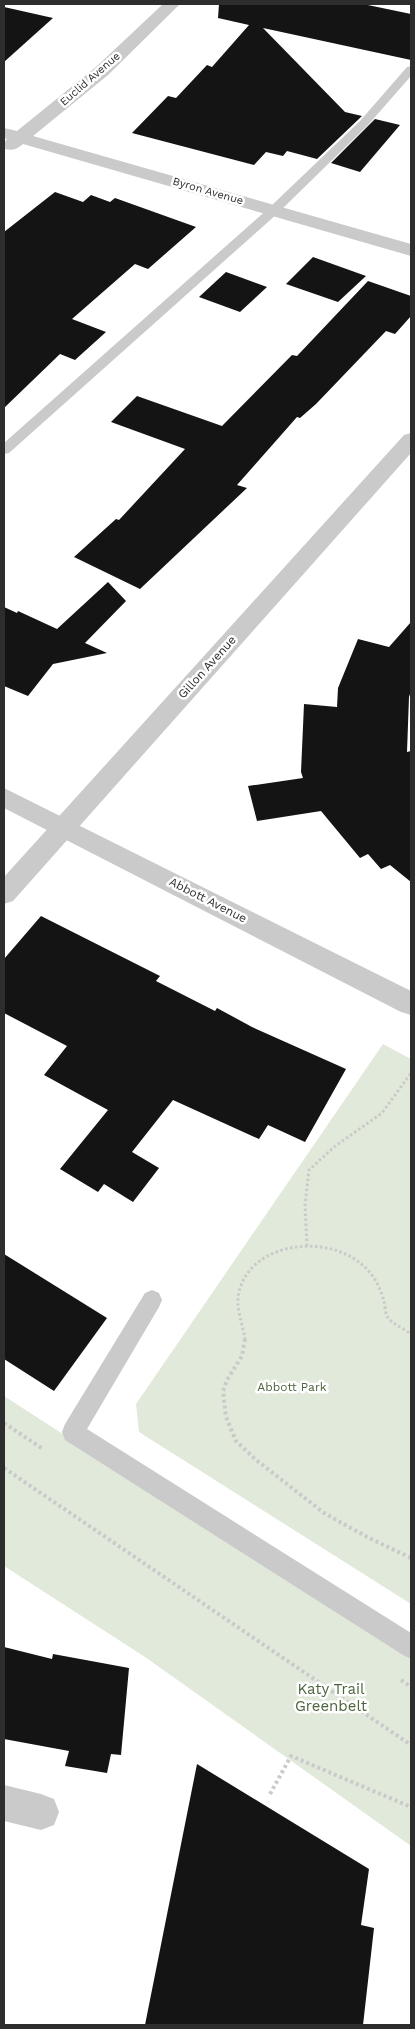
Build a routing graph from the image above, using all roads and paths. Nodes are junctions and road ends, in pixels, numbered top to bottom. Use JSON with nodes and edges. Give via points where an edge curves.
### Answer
{"nodes":[{"id":1,"x":172,"y":4,"type":"edge"},
{"id":2,"x":411,"y":69,"type":"edge"},
{"id":3,"x":12,"y":135,"type":"edge"},
{"id":4,"x":4,"y":150,"type":"edge"},
{"id":5,"x":274,"y":210,"type":"junction"},
{"id":6,"x":411,"y":250,"type":"edge"},
{"id":7,"x":411,"y":440,"type":"edge"},
{"id":8,"x":4,"y":450,"type":"edge"},
{"id":9,"x":4,"y":797,"type":"edge"},
{"id":10,"x":64,"y":827,"type":"junction"},
{"id":11,"x":4,"y":894,"type":"edge"},
{"id":12,"x":411,"y":1004,"type":"edge"},
{"id":13,"x":411,"y":1073,"type":"edge"},
{"id":14,"x":307,"y":1246,"type":"junction"},
{"id":15,"x":152,"y":1300,"type":"dead end"},
{"id":16,"x":411,"y":1334,"type":"edge"},
{"id":17,"x":4,"y":1468,"type":"edge"},
{"id":18,"x":411,"y":1558,"type":"edge"},
{"id":19,"x":411,"y":1647,"type":"edge"},
{"id":20,"x":411,"y":1745,"type":"edge"},
{"id":21,"x":270,"y":1794,"type":"dead end"},
{"id":22,"x":4,"y":1802,"type":"edge"},
{"id":23,"x":411,"y":1807,"type":"edge"},
{"id":24,"x":41,"y":1812,"type":"dead end"}],
"edges":[{"from":1,"to":3,"type":"street","name":"Euclid Avenue","via":[[102,71]]},
{"from":2,"to":5,"type":"lane","via":[[364,123]]},
{"from":3,"to":4,"type":"street","name":"Euclid Avenue"},
{"from":3,"to":5,"type":"street","name":"Byron Avenue"},
{"from":5,"to":6,"type":"street","name":"Byron Avenue"},
{"from":5,"to":8,"type":"lane"},
{"from":7,"to":10,"type":"street","name":"Gillon Avenue"},
{"from":9,"to":10,"type":"street","name":"Abbott Avenue"},
{"from":10,"to":11,"type":"street","name":"Gillon Avenue"},
{"from":10,"to":12,"type":"street","name":"Abbott Avenue"},
{"from":13,"to":14,"type":"path","via":[[382,1113],[334,1147],[309,1170],[305,1205]]},
{"from":14,"to":16,"type":"path","via":[[331,1247],[353,1257],[371,1274],[383,1294],[387,1317]]},
{"from":14,"to":18,"type":"path","via":[[269,1254],[245,1275],[237,1292],[236,1310],[245,1339],[244,1352],[223,1390],[225,1416],[234,1439],[247,1452],[316,1506]]},
{"from":15,"to":19,"type":"lane","via":[[73,1432]]},
{"from":17,"to":20,"type":"path"},
{"from":21,"to":23,"type":"path","via":[[291,1756]]},
{"from":22,"to":24,"type":"street"}]}
